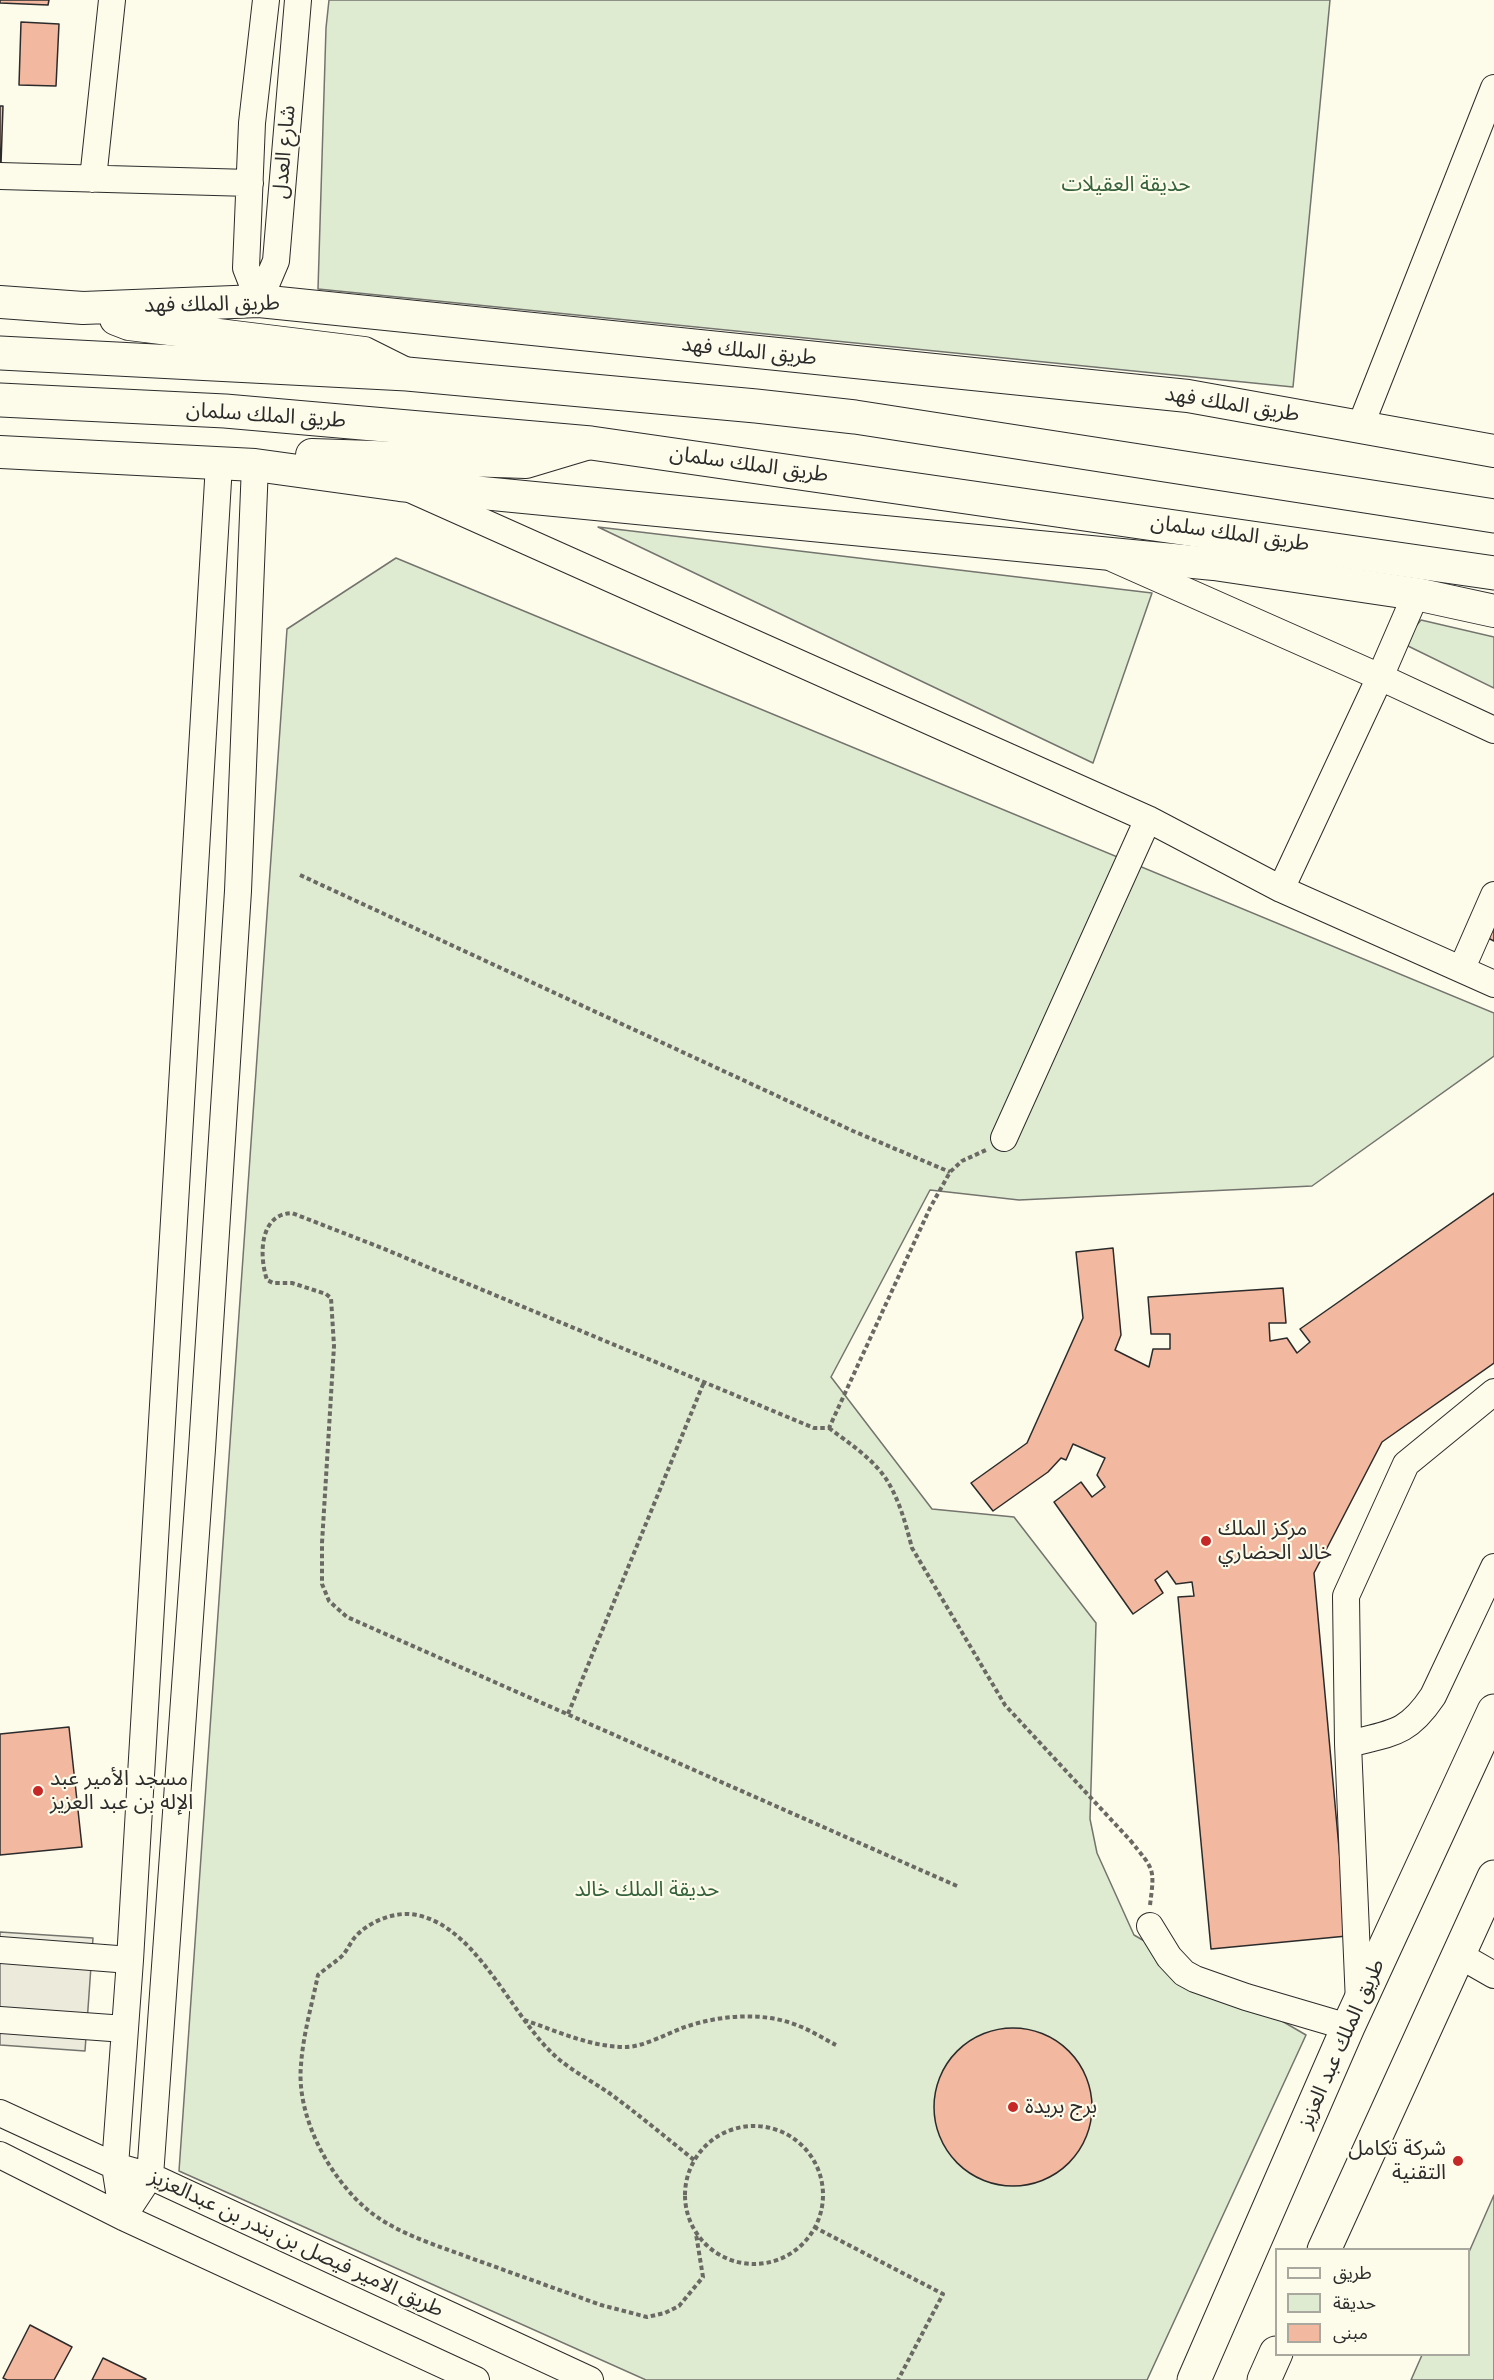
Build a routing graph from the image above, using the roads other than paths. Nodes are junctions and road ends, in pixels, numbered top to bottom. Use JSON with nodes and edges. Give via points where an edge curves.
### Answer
{"nodes":[{"id":1,"x":112,"y":0,"type":"edge"},
{"id":2,"x":266,"y":0,"type":"edge"},
{"id":3,"x":298,"y":0,"type":"edge"},
{"id":4,"x":1494,"y":88,"type":"edge"},
{"id":5,"x":0,"y":176,"type":"edge"},
{"id":6,"x":93,"y":179,"type":"junction"},
{"id":7,"x":250,"y":183,"type":"junction"},
{"id":8,"x":259,"y":301,"type":"junction"},
{"id":9,"x":0,"y":302,"type":"edge"},
{"id":10,"x":83,"y":309,"type":"junction"},
{"id":11,"x":0,"y":353,"type":"edge"},
{"id":12,"x":407,"y":374,"type":"junction"},
{"id":13,"x":0,"y":400,"type":"edge"},
{"id":14,"x":1359,"y":427,"type":"junction"},
{"id":15,"x":591,"y":443,"type":"junction"},
{"id":16,"x":1494,"y":451,"type":"edge"},
{"id":17,"x":0,"y":452,"type":"edge"},
{"id":18,"x":219,"y":464,"type":"junction"},
{"id":19,"x":255,"y":465,"type":"junction"},
{"id":20,"x":400,"y":485,"type":"junction"},
{"id":21,"x":1494,"y":516,"type":"edge"},
{"id":22,"x":1100,"y":553,"type":"junction"},
{"id":23,"x":1494,"y":573,"type":"edge"},
{"id":24,"x":1416,"y":594,"type":"junction"},
{"id":25,"x":1494,"y":611,"type":"edge"},
{"id":26,"x":1380,"y":677,"type":"junction"},
{"id":27,"x":1494,"y":730,"type":"edge"},
{"id":28,"x":1148,"y":819,"type":"junction"},
{"id":29,"x":1281,"y":889,"type":"junction"},
{"id":30,"x":1494,"y":895,"type":"edge"},
{"id":31,"x":1462,"y":968,"type":"junction"},
{"id":32,"x":1494,"y":984,"type":"edge"},
{"id":33,"x":1004,"y":1138,"type":"road end"},
{"id":34,"x":1494,"y":1392,"type":"edge"},
{"id":35,"x":1494,"y":1567,"type":"edge"},
{"id":36,"x":1494,"y":1711,"type":"edge"},
{"id":37,"x":1348,"y":1744,"type":"junction"},
{"id":38,"x":1494,"y":1877,"type":"edge"},
{"id":39,"x":1150,"y":1926,"type":"road end"},
{"id":40,"x":0,"y":1950,"type":"edge"},
{"id":41,"x":1459,"y":1955,"type":"junction"},
{"id":42,"x":130,"y":1960,"type":"junction"},
{"id":43,"x":1494,"y":1976,"type":"edge"},
{"id":44,"x":1353,"y":2017,"type":"junction"},
{"id":45,"x":0,"y":2020,"type":"edge"},
{"id":46,"x":125,"y":2029,"type":"junction"},
{"id":47,"x":0,"y":2113,"type":"edge"},
{"id":48,"x":0,"y":2155,"type":"edge"},
{"id":49,"x":115,"y":2166,"type":"junction"},
{"id":50,"x":150,"y":2176,"type":"junction"},
{"id":51,"x":123,"y":2217,"type":"junction"},
{"id":52,"x":1325,"y":2248,"type":"edge"},
{"id":53,"x":1275,"y":2355,"type":"edge"},
{"id":54,"x":476,"y":2380,"type":"edge"},
{"id":55,"x":590,"y":2380,"type":"edge"},
{"id":56,"x":1194,"y":2380,"type":"edge"},
{"id":57,"x":1264,"y":2380,"type":"edge"}],
"edges":[{"from":1,"to":6,"type":"street"},
{"from":2,"to":7,"type":"street","via":[[252,123]]},
{"from":3,"to":8,"type":"street","name":"شارع العدل","via":[[276,261]]},
{"from":4,"to":14,"type":"street"},
{"from":5,"to":6,"type":"street"},
{"from":6,"to":7,"type":"street"},
{"from":7,"to":8,"type":"street","via":[[246,268]]},
{"from":8,"to":10,"type":"main road","name":"طريق الملك فهد"},
{"from":8,"to":14,"type":"main road","name":"طريق الملك فهد","via":[[1188,396]]},
{"from":9,"to":10,"type":"main road","name":"طريق الملك فهد"},
{"from":10,"to":12,"type":"main road","via":[[129,324],[364,353]]},
{"from":11,"to":12,"type":"highway"},
{"from":12,"to":21,"type":"highway","via":[[855,417]]},
{"from":13,"to":15,"type":"highway","name":"طريق الملك سلمان","via":[[225,411]]},
{"from":14,"to":16,"type":"main road","name":"طريق الملك فهد"},
{"from":15,"to":19,"type":"main road","via":[[526,462],[308,455]]},
{"from":15,"to":23,"type":"highway","name":"طريق الملك سلمان"},
{"from":17,"to":18,"type":"main road"},
{"from":18,"to":19,"type":"main road"},
{"from":18,"to":42,"type":"street"},
{"from":19,"to":20,"type":"main road"},
{"from":19,"to":50,"type":"street","via":[[238,891]]},
{"from":20,"to":22,"type":"main road"},
{"from":20,"to":28,"type":"street"},
{"from":22,"to":24,"type":"main road","via":[[1214,564]]},
{"from":22,"to":26,"type":"street"},
{"from":24,"to":25,"type":"main road"},
{"from":24,"to":26,"type":"street"},
{"from":26,"to":27,"type":"street"},
{"from":26,"to":29,"type":"street"},
{"from":28,"to":29,"type":"street"},
{"from":28,"to":33,"type":"street"},
{"from":29,"to":31,"type":"street"},
{"from":30,"to":31,"type":"street"},
{"from":31,"to":32,"type":"street"},
{"from":34,"to":37,"type":"street","via":[[1406,1464],[1346,1596]]},
{"from":35,"to":37,"type":"street","via":[[1433,1696],[1420,1715],[1395,1731]]},
{"from":36,"to":44,"type":"highway","name":"طريق الملك عبد العزيز"},
{"from":37,"to":44,"type":"street"},
{"from":38,"to":41,"type":"highway"},
{"from":39,"to":44,"type":"street","via":[[1169,1957],[1195,1979],[1246,1997]]},
{"from":40,"to":42,"type":"street"},
{"from":41,"to":43,"type":"street"},
{"from":41,"to":52,"type":"highway"},
{"from":42,"to":46,"type":"street"},
{"from":44,"to":56,"type":"highway","name":"طريق الملك عبد العزيز"},
{"from":45,"to":46,"type":"street"},
{"from":46,"to":49,"type":"street"},
{"from":47,"to":49,"type":"street","name":"طريق الامير فيصل بن بندر بن عبدالعزيز"},
{"from":48,"to":51,"type":"street"},
{"from":49,"to":50,"type":"street","name":"طريق الامير فيصل بن بندر بن عبدالعزيز"},
{"from":49,"to":51,"type":"street"},
{"from":50,"to":51,"type":"street"},
{"from":50,"to":55,"type":"street","name":"طريق الامير فيصل بن بندر بن عبدالعزيز"},
{"from":51,"to":54,"type":"street"},
{"from":53,"to":57,"type":"highway"}]}
